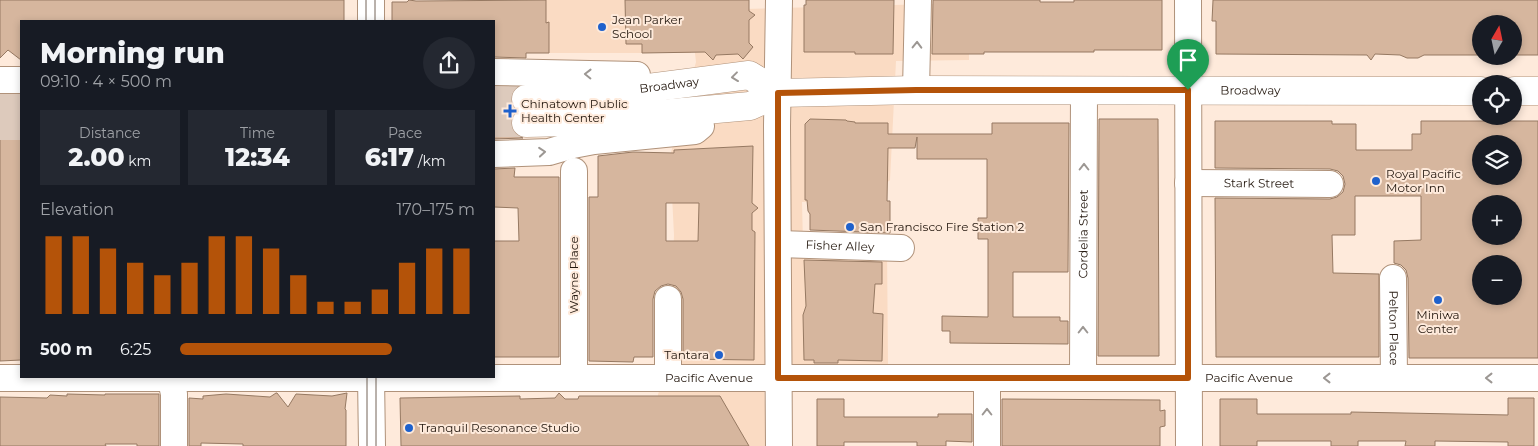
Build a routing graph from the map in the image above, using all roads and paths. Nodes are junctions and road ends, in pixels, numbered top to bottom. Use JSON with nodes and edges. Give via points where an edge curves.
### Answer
{"nodes":[{"id":1,"x":371,"y":0,"type":"edge"},
{"id":2,"x":778,"y":0,"type":"edge"},
{"id":3,"x":918,"y":0,"type":"edge"},
{"id":4,"x":1188,"y":0,"type":"edge"},
{"id":5,"x":371,"y":20,"type":"edge"},
{"id":6,"x":495,"y":72,"type":"edge"},
{"id":7,"x":0,"y":80,"type":"edge"},
{"id":8,"x":20,"y":80,"type":"edge"},
{"id":9,"x":648,"y":81,"type":"junction"},
{"id":10,"x":916,"y":90,"type":"junction"},
{"id":11,"x":1084,"y":90,"type":"junction"},
{"id":12,"x":1188,"y":90,"type":"junction"},
{"id":13,"x":1472,"y":91,"type":"edge"},
{"id":14,"x":1522,"y":91,"type":"edge"},
{"id":15,"x":1538,"y":91,"type":"edge"},
{"id":16,"x":778,"y":93,"type":"junction"},
{"id":17,"x":703,"y":118,"type":"junction"},
{"id":18,"x":495,"y":154,"type":"edge"},
{"id":19,"x":574,"y":171,"type":"dead end"},
{"id":20,"x":1188,"y":183,"type":"junction"},
{"id":21,"x":1330,"y":184,"type":"dead end"},
{"id":22,"x":778,"y":244,"type":"junction"},
{"id":23,"x":901,"y":248,"type":"dead end"},
{"id":24,"x":1393,"y":278,"type":"dead end"},
{"id":25,"x":668,"y":299,"type":"dead end"},
{"id":26,"x":0,"y":378,"type":"edge"},
{"id":27,"x":20,"y":378,"type":"edge"},
{"id":28,"x":170,"y":378,"type":"edge"},
{"id":29,"x":371,"y":378,"type":"edge"},
{"id":30,"x":495,"y":378,"type":"edge"},
{"id":31,"x":574,"y":378,"type":"junction"},
{"id":32,"x":668,"y":378,"type":"junction"},
{"id":33,"x":778,"y":378,"type":"junction"},
{"id":34,"x":987,"y":378,"type":"junction"},
{"id":35,"x":1083,"y":378,"type":"junction"},
{"id":36,"x":1188,"y":378,"type":"junction"},
{"id":37,"x":1394,"y":378,"type":"junction"},
{"id":38,"x":1538,"y":378,"type":"edge"},
{"id":39,"x":174,"y":446,"type":"edge"},
{"id":40,"x":372,"y":446,"type":"edge"},
{"id":41,"x":779,"y":446,"type":"edge"},
{"id":42,"x":986,"y":446,"type":"edge"},
{"id":43,"x":1189,"y":446,"type":"edge"}],
"edges":[{"from":1,"to":5,"type":"street"},
{"from":2,"to":16,"type":"street"},
{"from":10,"to":3,"type":"street","one_way":true},
{"from":4,"to":12,"type":"street"},
{"from":9,"to":6,"type":"street","name":"Broadway","one_way":true},
{"from":7,"to":8,"type":"street"},
{"from":16,"to":9,"type":"main road","name":"Broadway","one_way":true,"via":[[748,75]]},
{"from":9,"to":17,"type":"main road","name":"Broadway","via":[[526,111],[571,122]]},
{"from":10,"to":11,"type":"main road","name":"Broadway"},
{"from":10,"to":16,"type":"main road","name":"Broadway"},
{"from":11,"to":12,"type":"main road","name":"Broadway"},
{"from":35,"to":11,"type":"street","name":"Cordelia Street","one_way":true},
{"from":12,"to":13,"type":"main road","name":"Broadway"},
{"from":12,"to":20,"type":"street"},
{"from":14,"to":15,"type":"main road"},
{"from":16,"to":17,"type":"main road","name":"Broadway","via":[[750,106]]},
{"from":16,"to":22,"type":"street"},
{"from":18,"to":17,"type":"street","name":"Broadway","one_way":true,"via":[[549,152],[594,141],[696,131]]},
{"from":19,"to":31,"type":"street","name":"Wayne Place"},
{"from":20,"to":21,"type":"street","name":"Stark Street"},
{"from":20,"to":36,"type":"street"},
{"from":22,"to":23,"type":"street","name":"Fisher Alley"},
{"from":22,"to":33,"type":"street"},
{"from":24,"to":37,"type":"street","name":"Pelton Place"},
{"from":25,"to":32,"type":"street"},
{"from":26,"to":27,"type":"street","name":"Pacific Avenue"},
{"from":28,"to":39,"type":"street","via":[[174,394]]},
{"from":29,"to":40,"type":"street"},
{"from":30,"to":31,"type":"street","name":"Pacific Avenue"},
{"from":31,"to":32,"type":"street","name":"Pacific Avenue"},
{"from":32,"to":33,"type":"street","name":"Pacific Avenue"},
{"from":33,"to":34,"type":"street","name":"Pacific Avenue"},
{"from":33,"to":41,"type":"street"},
{"from":34,"to":35,"type":"street","name":"Pacific Avenue"},
{"from":42,"to":34,"type":"street","one_way":true},
{"from":35,"to":36,"type":"street","name":"Pacific Avenue"},
{"from":37,"to":36,"type":"street","name":"Pacific Avenue","one_way":true},
{"from":36,"to":43,"type":"street"},
{"from":38,"to":37,"type":"street","name":"Pacific Avenue","one_way":true}]}
